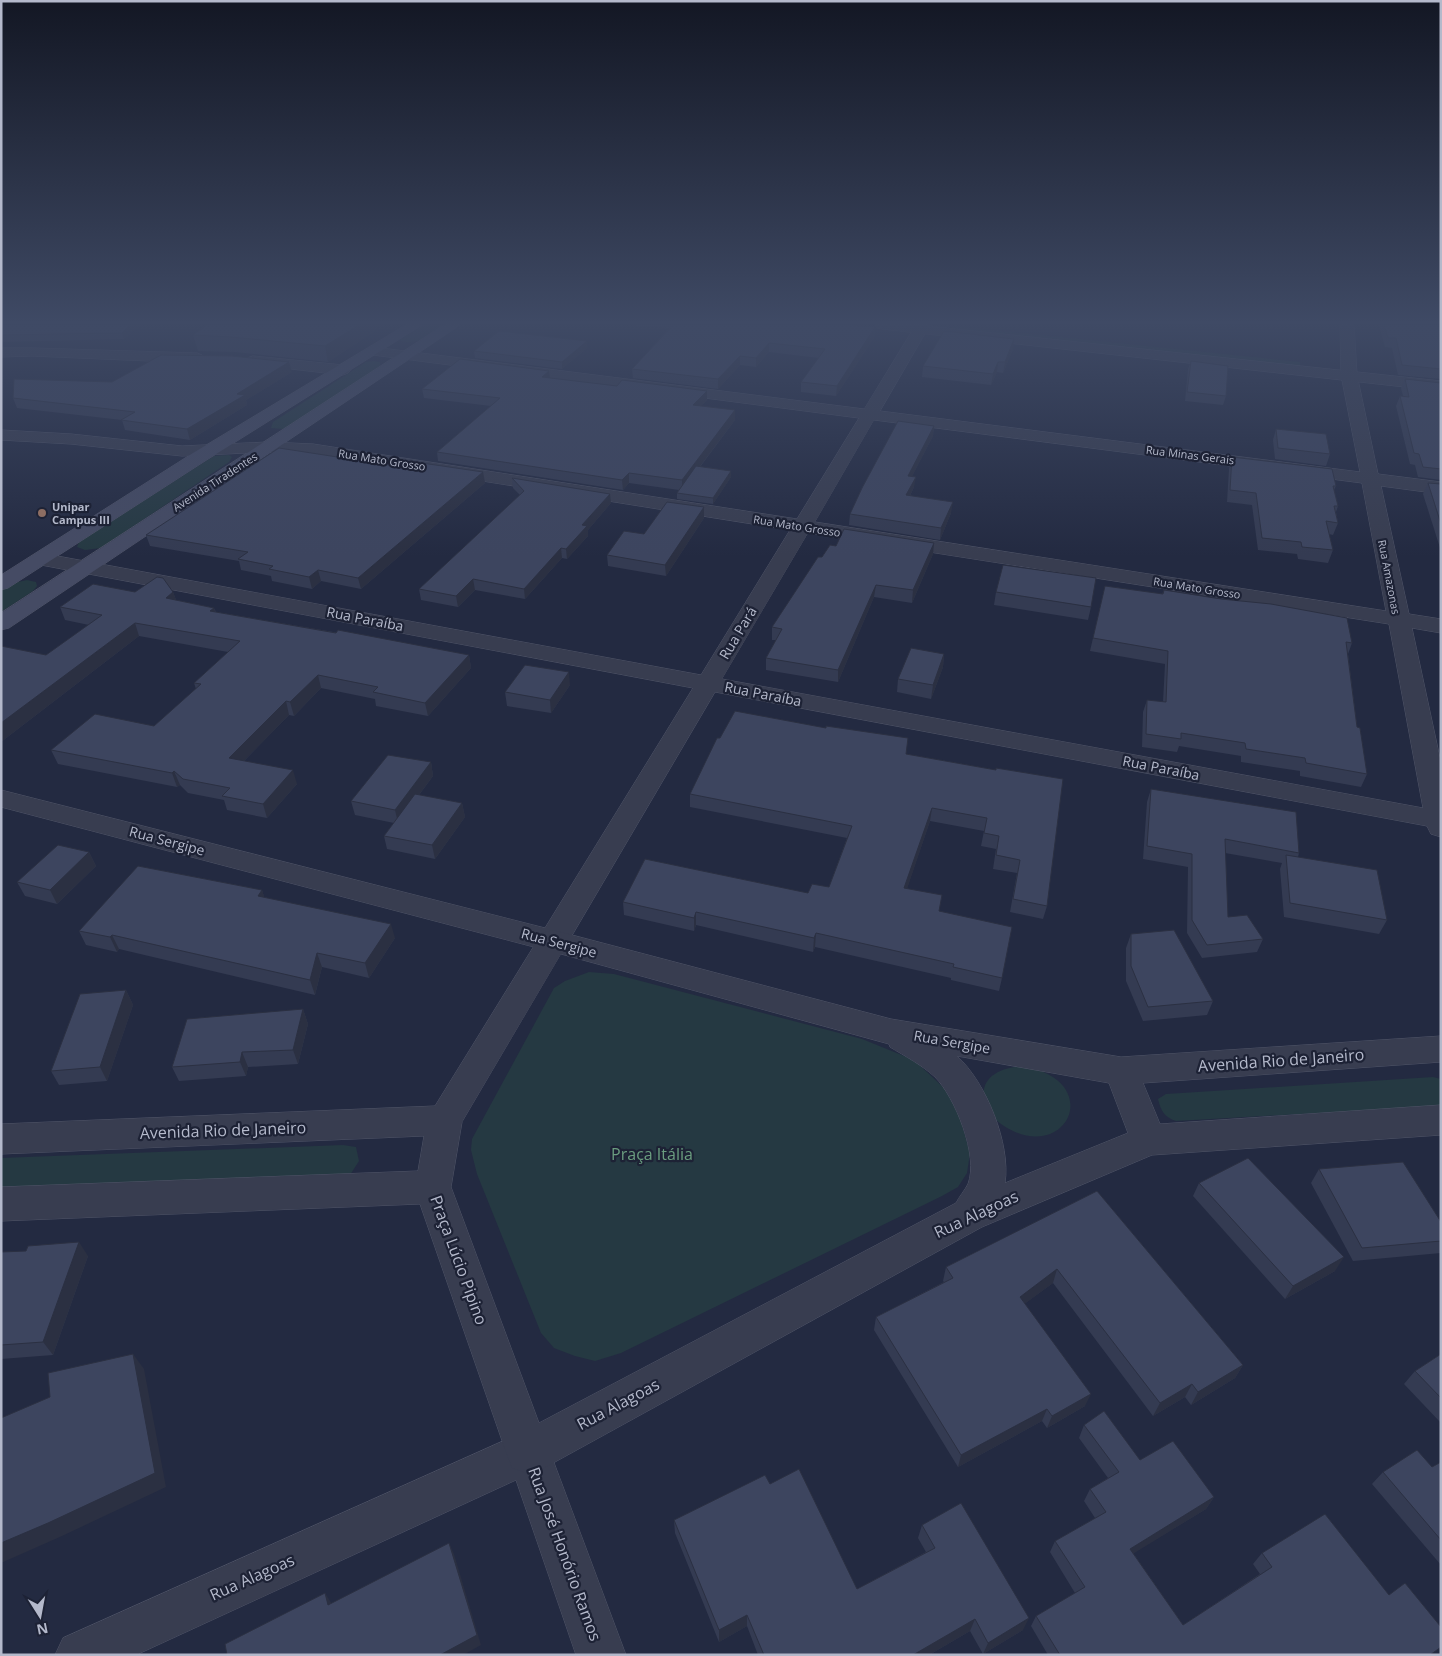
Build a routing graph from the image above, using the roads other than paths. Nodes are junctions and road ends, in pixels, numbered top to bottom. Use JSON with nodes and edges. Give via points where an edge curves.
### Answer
{"nodes":[{"id":1,"x":290,"y":402,"type":"edge"},
{"id":2,"x":337,"y":402,"type":"edge"},
{"id":3,"x":776,"y":402,"type":"edge"},
{"id":4,"x":876,"y":402,"type":"edge"},
{"id":5,"x":1355,"y":402,"type":"edge"},
{"id":6,"x":869,"y":414,"type":"junction"},
{"id":7,"x":1,"y":435,"type":"edge"},
{"id":8,"x":268,"y":447,"type":"junction"},
{"id":9,"x":211,"y":450,"type":"junction"},
{"id":10,"x":1370,"y":478,"type":"junction"},
{"id":11,"x":1441,"y":488,"type":"edge"},
{"id":12,"x":802,"y":526,"type":"junction"},
{"id":13,"x":41,"y":559,"type":"junction"},
{"id":14,"x":85,"y":567,"type":"junction"},
{"id":15,"x":1,"y":584,"type":"edge"},
{"id":16,"x":1398,"y":619,"type":"junction"},
{"id":17,"x":1,"y":623,"type":"edge"},
{"id":18,"x":1441,"y":626,"type":"edge"},
{"id":19,"x":708,"y":683,"type":"junction"},
{"id":20,"x":1,"y":798,"type":"edge"},
{"id":21,"x":1440,"y":822,"type":"edge"},
{"id":22,"x":553,"y":941,"type":"junction"},
{"id":23,"x":891,"y":1032,"type":"junction"},
{"id":24,"x":1441,"y":1049,"type":"edge"},
{"id":25,"x":1121,"y":1071,"type":"junction"},
{"id":26,"x":445,"y":1120,"type":"junction"},
{"id":27,"x":1441,"y":1120,"type":"edge"},
{"id":28,"x":1,"y":1139,"type":"edge"},
{"id":29,"x":1149,"y":1140,"type":"junction"},
{"id":30,"x":433,"y":1187,"type":"junction"},
{"id":31,"x":1,"y":1204,"type":"edge"},
{"id":32,"x":969,"y":1215,"type":"junction"},
{"id":33,"x":528,"y":1452,"type":"junction"},
{"id":34,"x":80,"y":1655,"type":"edge"},
{"id":35,"x":601,"y":1655,"type":"edge"}],
"edges":[{"from":1,"to":9,"type":"main road"},
{"from":2,"to":8,"type":"main road","name":"Avenida Tiradentes"},
{"from":3,"to":6,"type":"street","name":"Rua Minas Gerais"},
{"from":4,"to":6,"type":"street","name":"Rua Pará"},
{"from":5,"to":10,"type":"street","name":"Rua Amazonas"},
{"from":6,"to":10,"type":"street","name":"Rua Minas Gerais"},
{"from":6,"to":12,"type":"street","name":"Rua Pará"},
{"from":7,"to":9,"type":"street","name":"Rua Mato Grosso","via":[[182,451]]},
{"from":8,"to":9,"type":"street","name":"Rua Mato Grosso"},
{"from":8,"to":12,"type":"street","name":"Rua Mato Grosso","via":[[312,450]]},
{"from":8,"to":14,"type":"main road","name":"Avenida Tiradentes"},
{"from":9,"to":13,"type":"main road"},
{"from":10,"to":11,"type":"street","name":"Rua Minas Gerais"},
{"from":10,"to":16,"type":"street","name":"Rua Amazonas"},
{"from":12,"to":16,"type":"street","name":"Rua Mato Grosso"},
{"from":12,"to":19,"type":"street","name":"Rua Pará"},
{"from":13,"to":14,"type":"street","name":"Rua Paraíba"},
{"from":13,"to":15,"type":"main road"},
{"from":14,"to":17,"type":"main road","name":"Avenida Tiradentes"},
{"from":14,"to":19,"type":"street","name":"Rua Paraíba"},
{"from":16,"to":18,"type":"street","name":"Rua Mato Grosso"},
{"from":16,"to":21,"type":"street","name":"Rua Amazonas"},
{"from":19,"to":21,"type":"street","name":"Rua Paraíba"},
{"from":19,"to":22,"type":"street","name":"Rua Pará"},
{"from":20,"to":22,"type":"street","name":"Rua Sergipe"},
{"from":22,"to":23,"type":"street","name":"Rua Sergipe"},
{"from":22,"to":26,"type":"street","name":"Praça Lúcio Pipino"},
{"from":23,"to":25,"type":"street","name":"Rua Sergipe"},
{"from":23,"to":32,"type":"street","via":[[924,1050],[952,1072],[978,1117],[988,1153],[987,1182]]},
{"from":24,"to":25,"type":"street","name":"Avenida Rio de Janeiro"},
{"from":25,"to":29,"type":"street"},
{"from":26,"to":28,"type":"street","name":"Avenida Rio de Janeiro"},
{"from":26,"to":30,"type":"street","name":"Praça Lúcio Pipino"},
{"from":27,"to":29,"type":"street"},
{"from":29,"to":32,"type":"street","name":"Rua Alagoas"},
{"from":30,"to":31,"type":"street"},
{"from":30,"to":33,"type":"street","name":"Praça Lúcio Pipino"},
{"from":32,"to":33,"type":"street","name":"Rua Alagoas"},
{"from":33,"to":34,"type":"street","name":"Rua Alagoas"},
{"from":33,"to":35,"type":"street","name":"Rua José Honório Ramos"}]}
